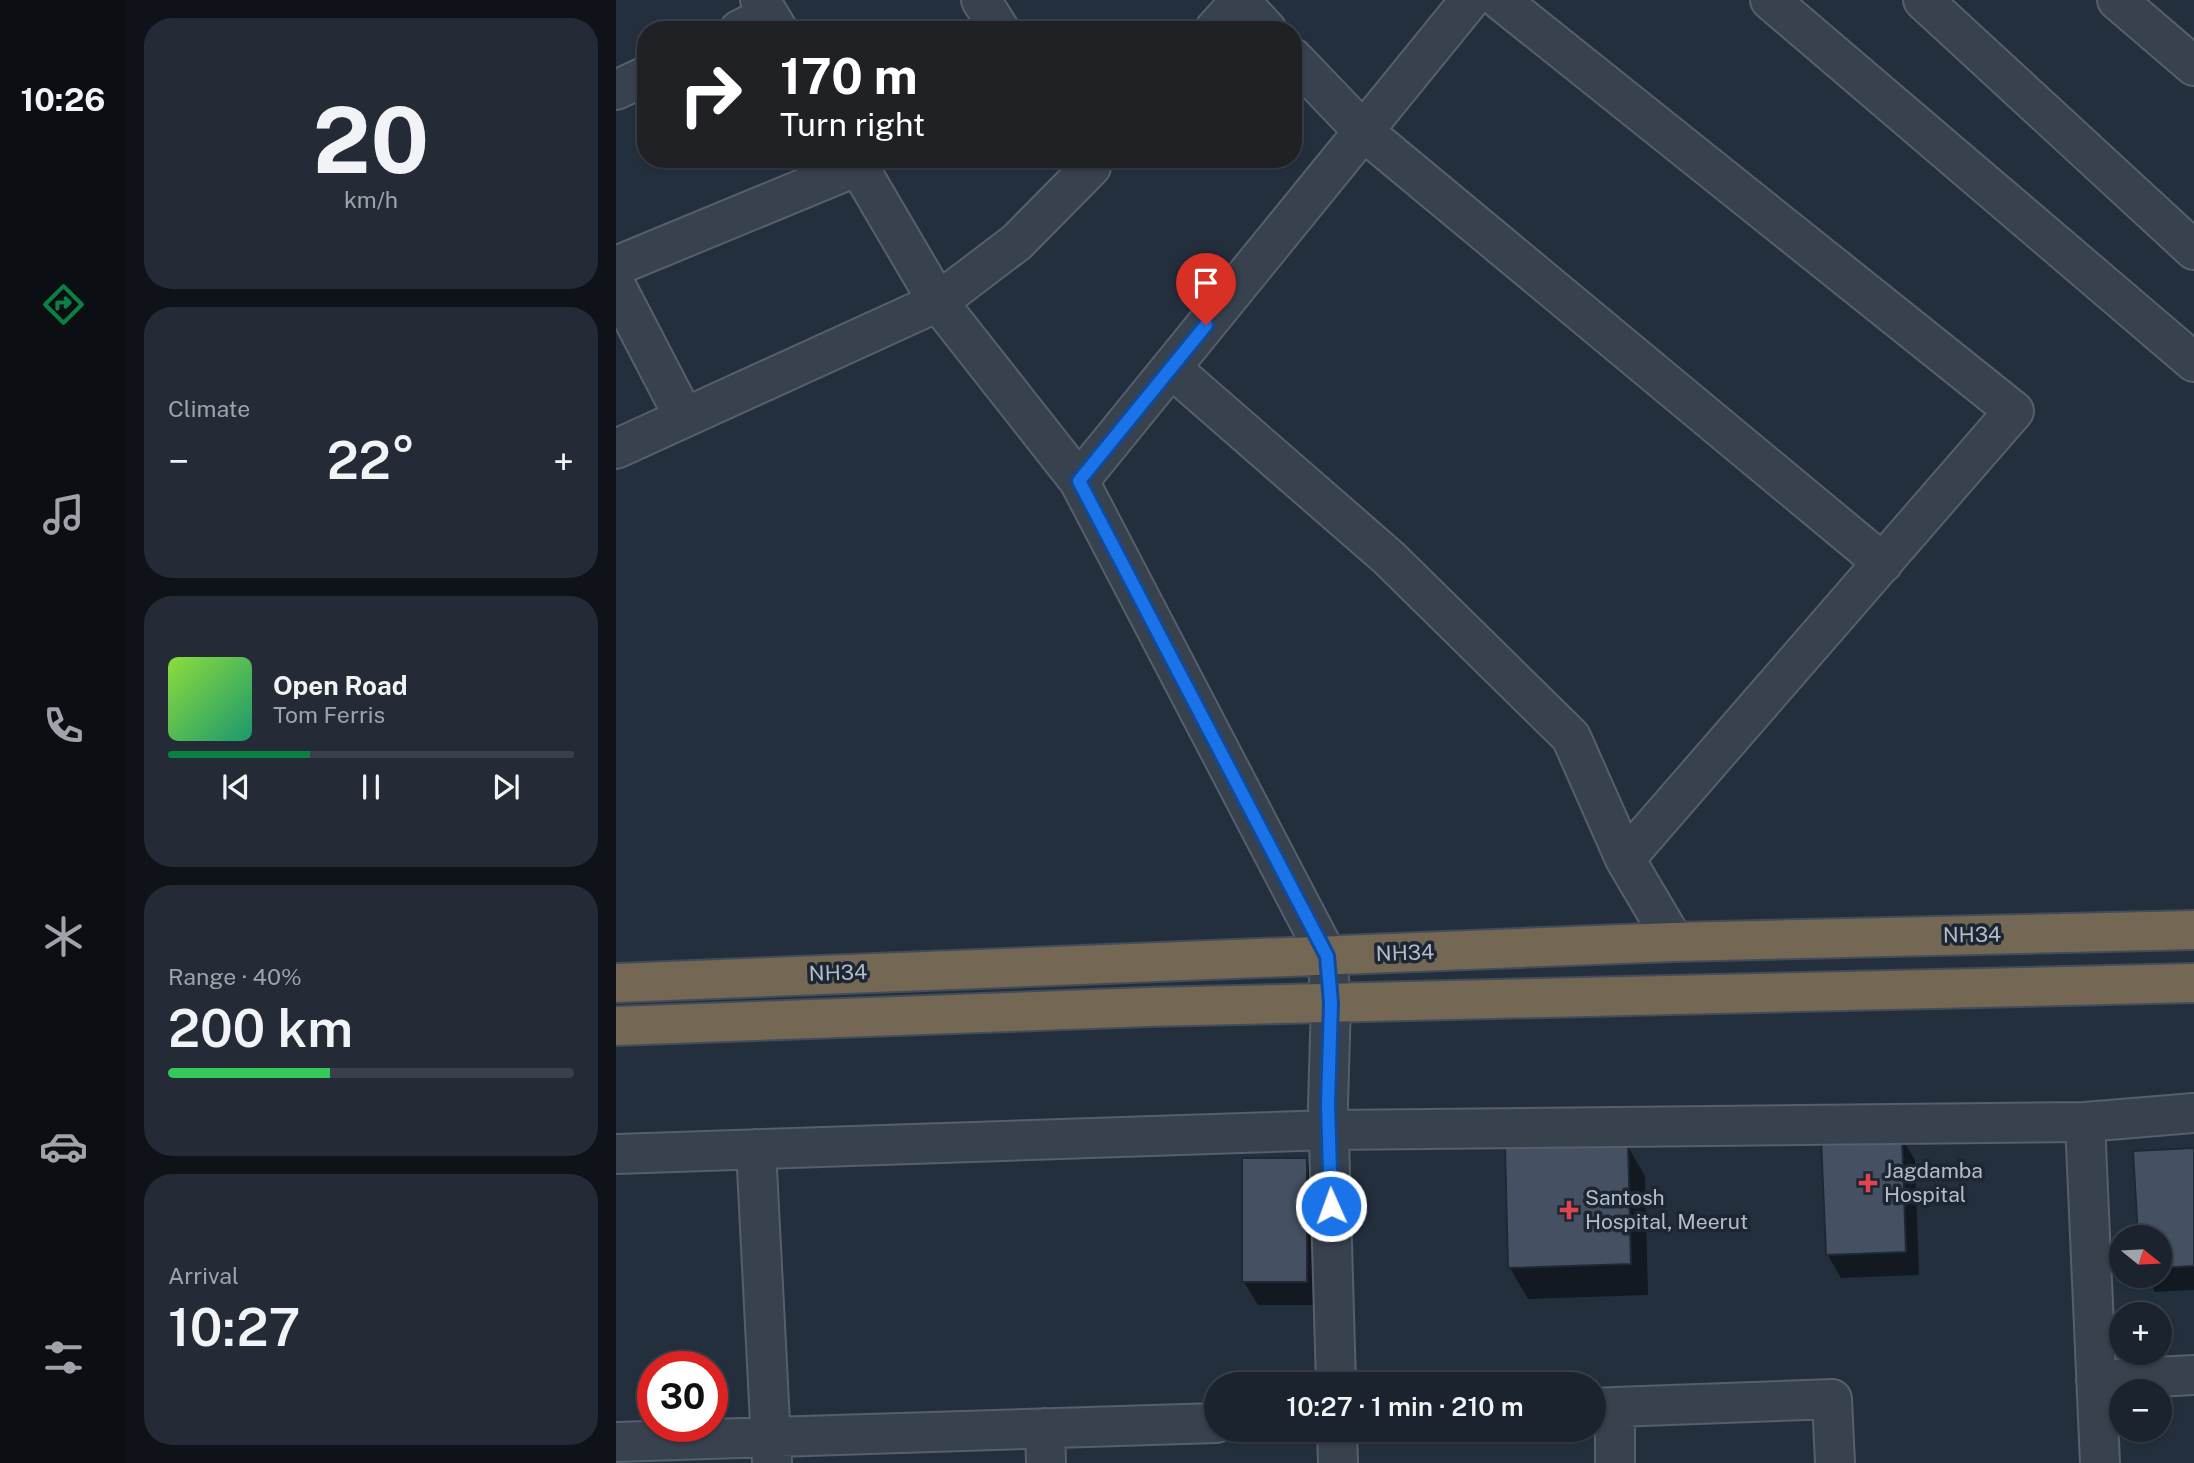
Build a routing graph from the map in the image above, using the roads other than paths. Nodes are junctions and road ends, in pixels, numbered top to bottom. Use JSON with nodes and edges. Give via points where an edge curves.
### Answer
{"nodes":[{"id":1,"x":981,"y":0,"type":"edge"},
{"id":2,"x":1470,"y":0,"type":"edge"},
{"id":3,"x":1500,"y":0,"type":"edge"},
{"id":4,"x":1770,"y":0,"type":"edge"},
{"id":5,"x":1923,"y":0,"type":"edge"},
{"id":6,"x":2117,"y":0,"type":"edge"},
{"id":7,"x":1239,"y":1,"type":"edge"},
{"id":8,"x":994,"y":21,"type":"edge"},
{"id":9,"x":1222,"y":21,"type":"edge"},
{"id":10,"x":1258,"y":21,"type":"edge"},
{"id":11,"x":2194,"y":66,"type":"edge"},
{"id":12,"x":1302,"y":67,"type":"edge"},
{"id":13,"x":637,"y":80,"type":"edge"},
{"id":14,"x":616,"y":90,"type":"edge"},
{"id":15,"x":1363,"y":131,"type":"junction"},
{"id":16,"x":844,"y":168,"type":"edge"},
{"id":17,"x":859,"y":168,"type":"edge"},
{"id":18,"x":1085,"y":168,"type":"edge"},
{"id":19,"x":2194,"y":250,"type":"edge"},
{"id":20,"x":616,"y":266,"type":"edge"},
{"id":21,"x":616,"y":286,"type":"edge"},
{"id":22,"x":938,"y":302,"type":"junction"},
{"id":23,"x":2194,"y":362,"type":"edge"},
{"id":24,"x":1171,"y":368,"type":"junction"},
{"id":25,"x":684,"y":417,"type":"junction"},
{"id":26,"x":616,"y":449,"type":"edge"},
{"id":27,"x":1079,"y":481,"type":"junction"},
{"id":28,"x":1883,"y":563,"type":"junction"},
{"id":29,"x":1625,"y":859,"type":"junction"},
{"id":30,"x":2194,"y":930,"type":"edge"},
{"id":31,"x":2098,"y":932,"type":"junction"},
{"id":32,"x":1886,"y":937,"type":"junction"},
{"id":33,"x":1674,"y":942,"type":"junction"},
{"id":34,"x":1327,"y":956,"type":"junction"},
{"id":35,"x":616,"y":983,"type":"edge"},
{"id":36,"x":2194,"y":983,"type":"edge"},
{"id":37,"x":2101,"y":985,"type":"junction"},
{"id":38,"x":1888,"y":990,"type":"junction"},
{"id":39,"x":1331,"y":1003,"type":"junction"},
{"id":40,"x":616,"y":1026,"type":"edge"},
{"id":41,"x":2194,"y":1112,"type":"edge"},
{"id":42,"x":2085,"y":1122,"type":"junction"},
{"id":43,"x":1329,"y":1130,"type":"junction"},
{"id":44,"x":757,"y":1149,"type":"junction"},
{"id":45,"x":616,"y":1154,"type":"edge"},
{"id":46,"x":1336,"y":1372,"type":"edge"},
{"id":47,"x":2194,"y":1375,"type":"edge"},
{"id":48,"x":2096,"y":1380,"type":"junction"},
{"id":49,"x":1606,"y":1408,"type":"edge"},
{"id":50,"x":1606,"y":1414,"type":"edge"},
{"id":51,"x":1204,"y":1425,"type":"edge"},
{"id":52,"x":616,"y":1442,"type":"edge"},
{"id":53,"x":1337,"y":1442,"type":"edge"},
{"id":54,"x":1045,"y":1446,"type":"edge"},
{"id":55,"x":772,"y":1450,"type":"edge"},
{"id":56,"x":1338,"y":1463,"type":"edge"},
{"id":57,"x":1615,"y":1463,"type":"edge"},
{"id":58,"x":1835,"y":1463,"type":"edge"},
{"id":59,"x":2100,"y":1463,"type":"edge"}],
"edges":[{"from":1,"to":8,"type":"street"},
{"from":2,"to":15,"type":"street"},
{"from":3,"to":28,"type":"street","via":[[2014,411]]},
{"from":4,"to":23,"type":"street"},
{"from":5,"to":19,"type":"street"},
{"from":6,"to":11,"type":"street"},
{"from":7,"to":9,"type":"street"},
{"from":7,"to":10,"type":"street"},
{"from":12,"to":15,"type":"street"},
{"from":13,"to":14,"type":"street"},
{"from":15,"to":24,"type":"street"},
{"from":15,"to":28,"type":"street"},
{"from":16,"to":20,"type":"street"},
{"from":17,"to":22,"type":"street"},
{"from":18,"to":22,"type":"street","via":[[1017,242]]},
{"from":21,"to":25,"type":"street"},
{"from":22,"to":25,"type":"street"},
{"from":22,"to":27,"type":"street"},
{"from":24,"to":27,"type":"street"},
{"from":24,"to":29,"type":"street","via":[[1389,558],[1571,737]]},
{"from":25,"to":26,"type":"street"},
{"from":27,"to":34,"type":"street"},
{"from":28,"to":29,"type":"street"},
{"from":29,"to":33,"type":"street"},
{"from":30,"to":31,"type":"highway","name":"NH34","number":"NH34"},
{"from":31,"to":32,"type":"highway","name":"NH34","number":"NH34"},
{"from":31,"to":37,"type":"highway"},
{"from":32,"to":33,"type":"highway","name":"NH34","number":"NH34"},
{"from":32,"to":38,"type":"highway"},
{"from":33,"to":34,"type":"highway","name":"NH34","number":"NH34"},
{"from":34,"to":35,"type":"highway","name":"NH34","number":"NH34"},
{"from":34,"to":39,"type":"street"},
{"from":36,"to":37,"type":"highway","number":"NH34"},
{"from":37,"to":38,"type":"highway","number":"NH34"},
{"from":38,"to":39,"type":"highway","number":"NH34"},
{"from":39,"to":40,"type":"highway","number":"NH34"},
{"from":39,"to":43,"type":"street"},
{"from":41,"to":42,"type":"street"},
{"from":42,"to":43,"type":"street"},
{"from":42,"to":48,"type":"street"},
{"from":43,"to":44,"type":"street"},
{"from":43,"to":46,"type":"street"},
{"from":44,"to":45,"type":"street"},
{"from":44,"to":55,"type":"street"},
{"from":47,"to":48,"type":"street"},
{"from":48,"to":59,"type":"street"},
{"from":49,"to":58,"type":"street","via":[[1832,1399]]},
{"from":50,"to":57,"type":"street"},
{"from":51,"to":54,"type":"street"},
{"from":52,"to":55,"type":"street"},
{"from":53,"to":56,"type":"street"},
{"from":54,"to":55,"type":"street"}]}
